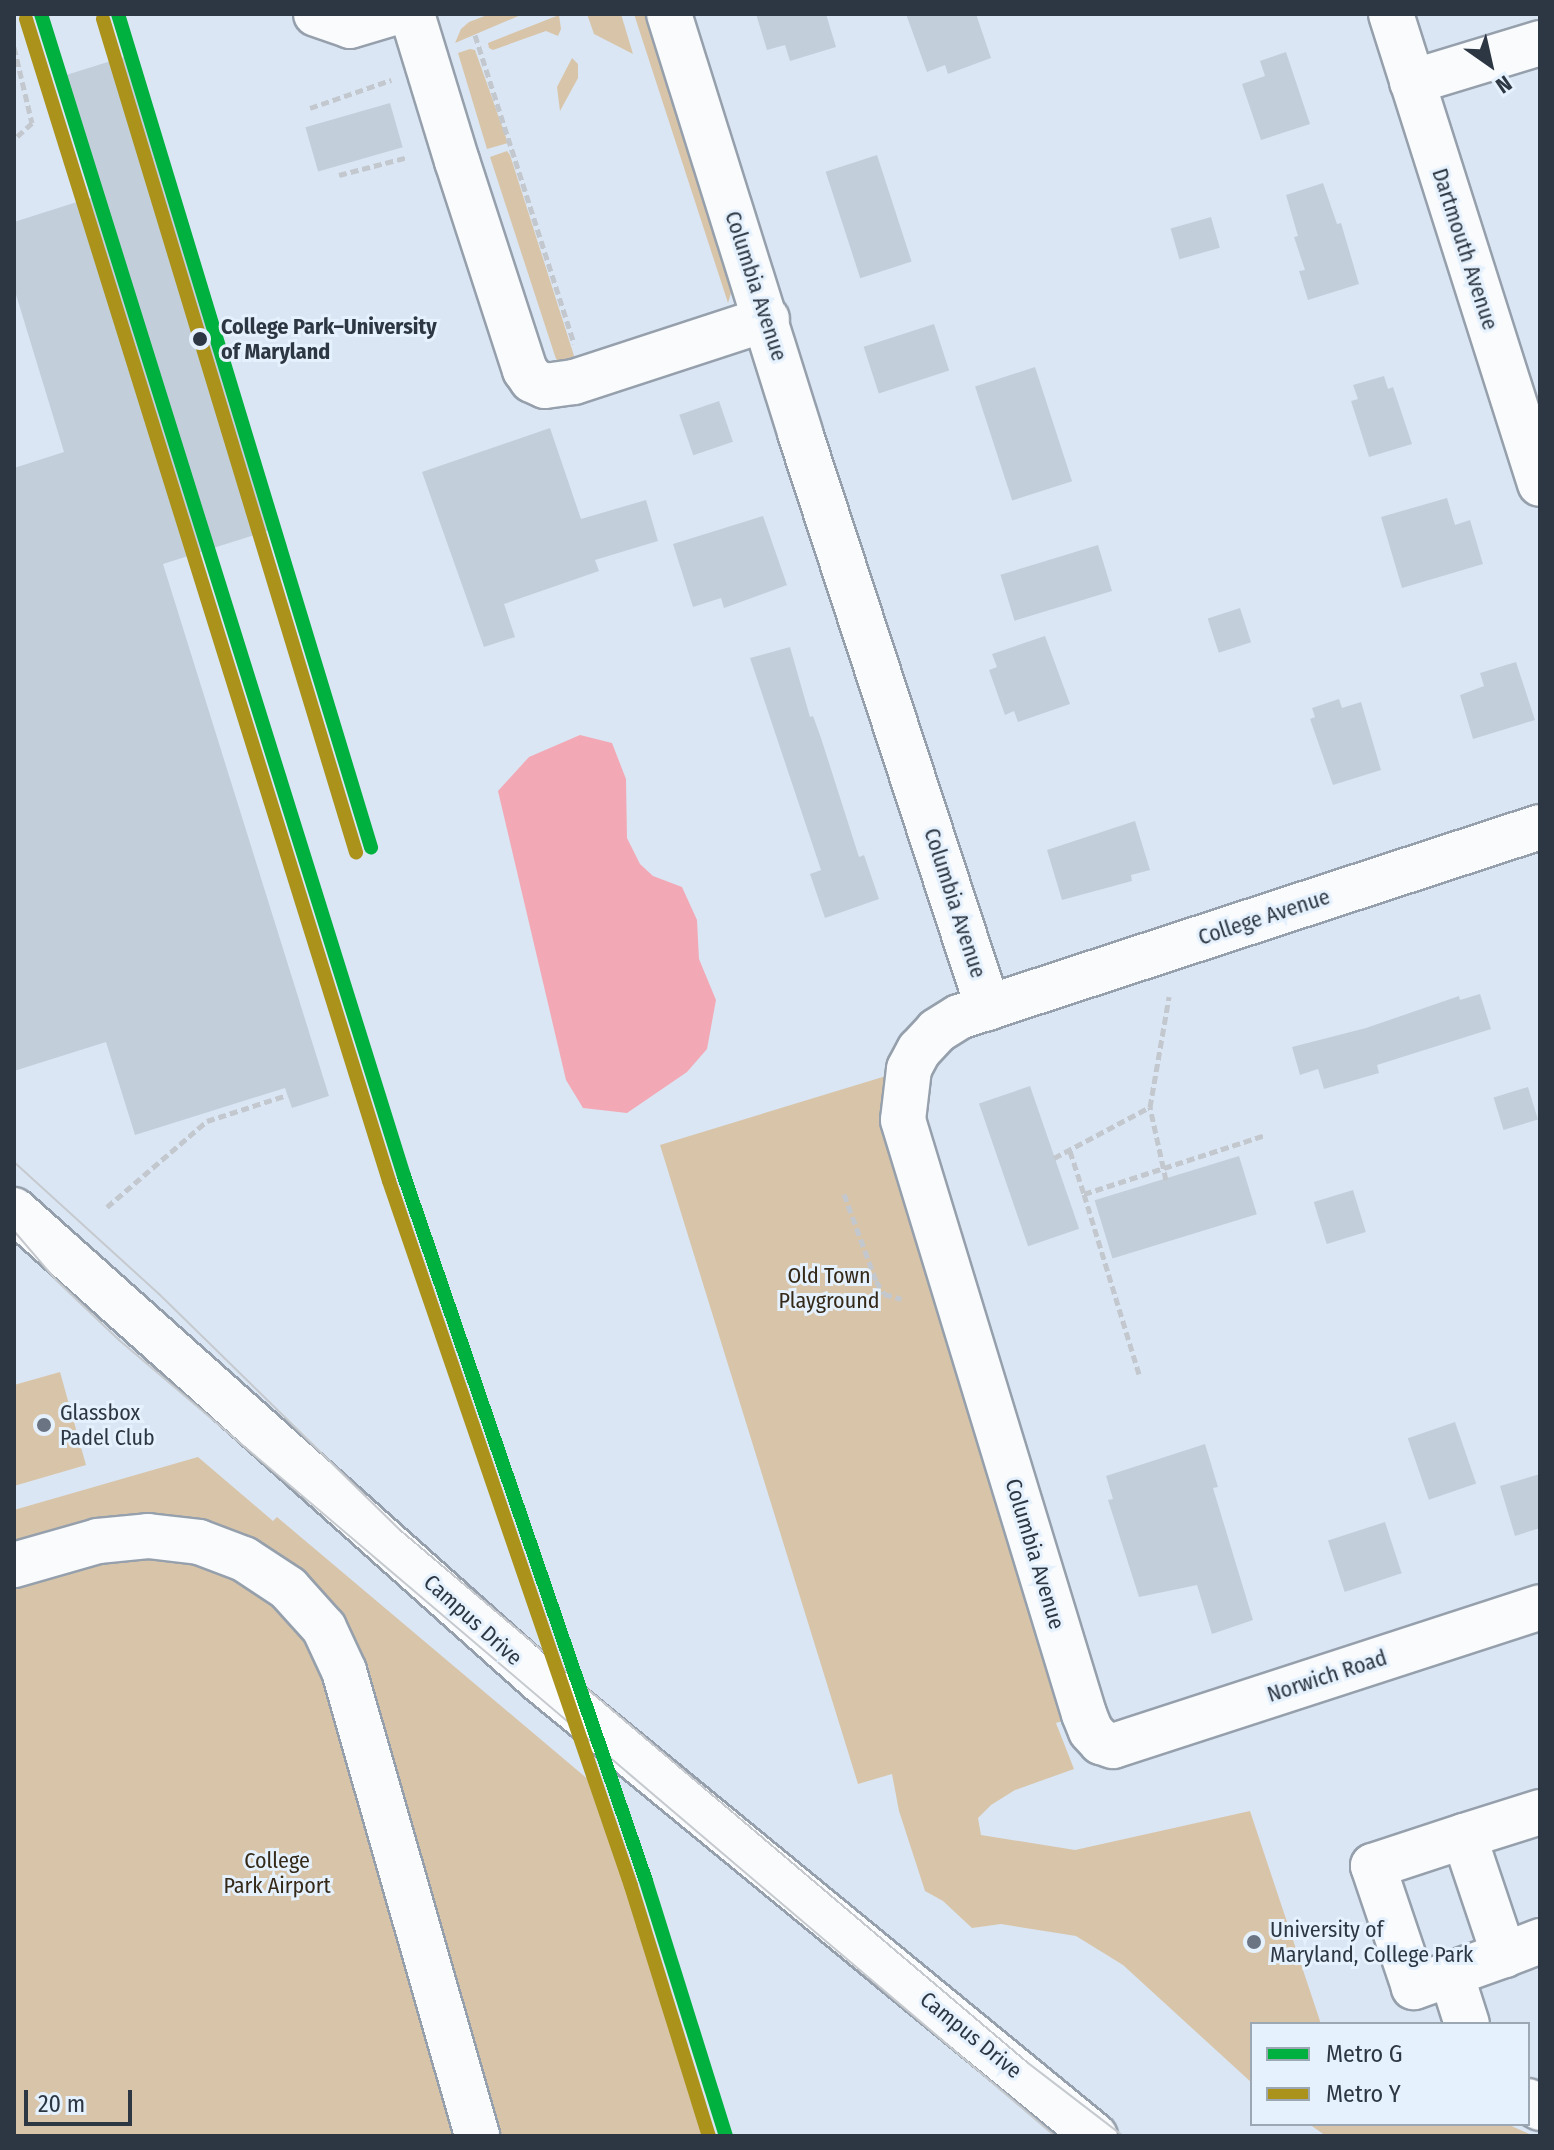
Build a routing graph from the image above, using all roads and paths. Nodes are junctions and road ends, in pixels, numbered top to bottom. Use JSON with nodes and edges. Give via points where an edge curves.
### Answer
{"nodes":[{"id":1,"x":390,"y":14,"type":"edge"},
{"id":2,"x":412,"y":14,"type":"edge"},
{"id":3,"x":669,"y":14,"type":"edge"},
{"id":4,"x":1391,"y":14,"type":"edge"},
{"id":5,"x":320,"y":16,"type":"edge"},
{"id":6,"x":475,"y":35,"type":"dead end"},
{"id":7,"x":1540,"y":43,"type":"edge"},
{"id":8,"x":14,"y":47,"type":"edge"},
{"id":9,"x":391,"y":80,"type":"dead end"},
{"id":10,"x":1412,"y":82,"type":"junction"},
{"id":11,"x":310,"y":108,"type":"dead end"},
{"id":12,"x":14,"y":139,"type":"edge"},
{"id":13,"x":508,"y":143,"type":"junction"},
{"id":14,"x":498,"y":146,"type":"dead end"},
{"id":15,"x":408,"y":157,"type":"dead end"},
{"id":16,"x":339,"y":175,"type":"dead end"},
{"id":17,"x":767,"y":319,"type":"junction"},
{"id":18,"x":586,"y":379,"type":"junction"},
{"id":19,"x":1540,"y":484,"type":"edge"},
{"id":20,"x":1540,"y":827,"type":"edge"},
{"id":21,"x":1169,"y":997,"type":"dead end"},
{"id":22,"x":988,"y":1008,"type":"junction"},
{"id":23,"x":287,"y":1095,"type":"dead end"},
{"id":24,"x":1150,"y":1107,"type":"junction"},
{"id":25,"x":1266,"y":1135,"type":"dead end"},
{"id":26,"x":1070,"y":1151,"type":"junction"},
{"id":27,"x":1054,"y":1158,"type":"dead end"},
{"id":28,"x":1163,"y":1168,"type":"junction"},
{"id":29,"x":1166,"y":1180,"type":"dead end"},
{"id":30,"x":844,"y":1194,"type":"dead end"},
{"id":31,"x":1084,"y":1194,"type":"junction"},
{"id":32,"x":107,"y":1207,"type":"dead end"},
{"id":33,"x":14,"y":1210,"type":"edge"},
{"id":34,"x":901,"y":1299,"type":"dead end"},
{"id":35,"x":1139,"y":1374,"type":"dead end"},
{"id":36,"x":14,"y":1565,"type":"edge"},
{"id":37,"x":1540,"y":1607,"type":"edge"},
{"id":38,"x":1113,"y":1746,"type":"joint"},
{"id":39,"x":1540,"y":1812,"type":"edge"},
{"id":40,"x":1464,"y":1836,"type":"junction"},
{"id":41,"x":1522,"y":1948,"type":"edge"},
{"id":42,"x":1451,"y":1974,"type":"junction"},
{"id":43,"x":1466,"y":2022,"type":"edge"},
{"id":44,"x":477,"y":2136,"type":"edge"},
{"id":45,"x":1095,"y":2136,"type":"edge"}],
"edges":[{"from":1,"to":5,"type":"street","via":[[350,26]]},
{"from":2,"to":18,"type":"street","via":[[525,370],[545,386]]},
{"from":3,"to":17,"type":"street","name":"Columbia Avenue"},
{"from":4,"to":10,"type":"street","name":"Dartmouth Avenue"},
{"from":6,"to":13,"type":"path"},
{"from":7,"to":10,"type":"street"},
{"from":8,"to":12,"type":"path","via":[[32,123]]},
{"from":9,"to":11,"type":"path"},
{"from":10,"to":19,"type":"street","name":"Dartmouth Avenue"},
{"from":13,"to":14,"type":"path"},
{"from":13,"to":18,"type":"path"},
{"from":15,"to":16,"type":"path"},
{"from":17,"to":18,"type":"street"},
{"from":17,"to":22,"type":"street","name":"Columbia Avenue"},
{"from":20,"to":22,"type":"street","name":"College Avenue"},
{"from":21,"to":24,"type":"path"},
{"from":22,"to":38,"type":"street","name":"Columbia Avenue","via":[[948,1024],[919,1050],[909,1069],[903,1120],[1084,1714],[1091,1731]]},
{"from":23,"to":32,"type":"path","via":[[207,1121]]},
{"from":24,"to":26,"type":"path"},
{"from":24,"to":28,"type":"path"},
{"from":25,"to":28,"type":"path"},
{"from":26,"to":27,"type":"path"},
{"from":26,"to":31,"type":"path"},
{"from":28,"to":29,"type":"path"},
{"from":28,"to":31,"type":"path"},
{"from":30,"to":34,"type":"path","via":[[876,1281],[884,1294]]},
{"from":31,"to":35,"type":"path"},
{"from":33,"to":45,"type":"street","name":"Campus Drive","via":[[541,1681]]},
{"from":36,"to":44,"type":"street","via":[[98,1541],[148,1536],[199,1542],[244,1559],[288,1588],[324,1628],[344,1671]]},
{"from":37,"to":38,"type":"street","name":"Norwich Road"},
{"from":39,"to":40,"type":"street"},
{"from":40,"to":41,"type":"street"},
{"from":40,"to":42,"type":"street","via":[[1373,1866],[1414,1987]]},
{"from":41,"to":42,"type":"street"},
{"from":42,"to":43,"type":"street"}]}
